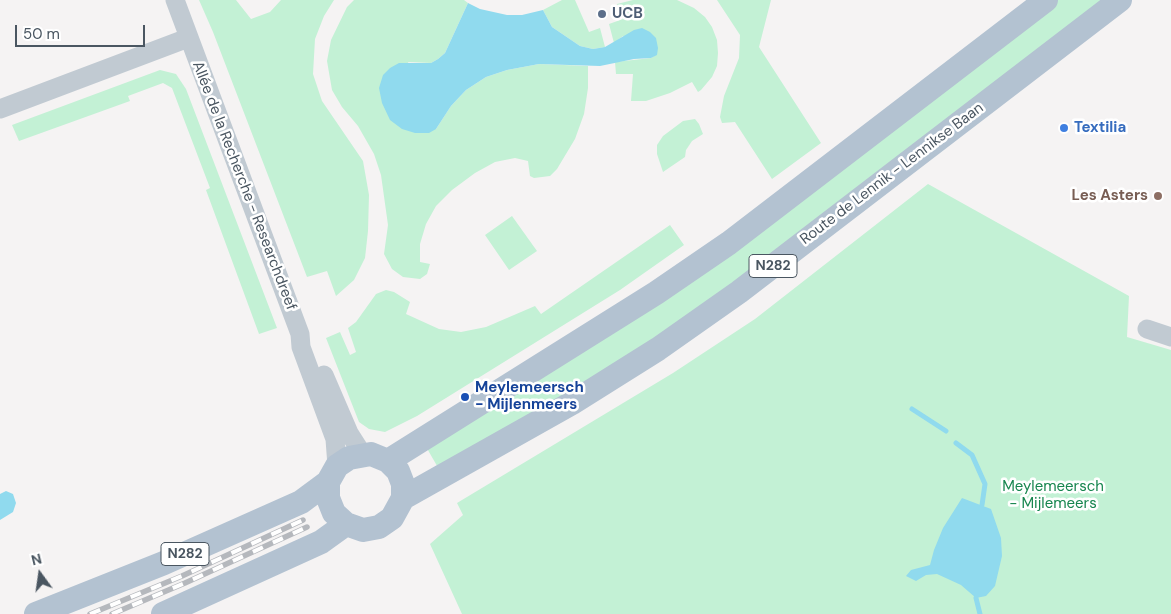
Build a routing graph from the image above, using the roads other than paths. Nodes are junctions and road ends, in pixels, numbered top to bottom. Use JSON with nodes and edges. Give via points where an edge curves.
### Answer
{"nodes":[{"id":1,"x":175,"y":0,"type":"edge"},
{"id":2,"x":1046,"y":0,"type":"edge"},
{"id":3,"x":1120,"y":0,"type":"edge"},
{"id":4,"x":188,"y":38,"type":"junction"},
{"id":5,"x":0,"y":109,"type":"edge"},
{"id":6,"x":1147,"y":329,"type":"dead end"},
{"id":7,"x":300,"y":334,"type":"junction"},
{"id":8,"x":1171,"y":337,"type":"edge"},
{"id":9,"x":363,"y":455,"type":"junction"},
{"id":10,"x":388,"y":460,"type":"junction"},
{"id":11,"x":333,"y":474,"type":"junction"},
{"id":12,"x":403,"y":498,"type":"junction"},
{"id":13,"x":346,"y":524,"type":"junction"},
{"id":14,"x":36,"y":614,"type":"edge"},
{"id":15,"x":162,"y":614,"type":"edge"}],
"edges":[{"from":1,"to":4,"type":"street","name":"Allée de la Recherche - Researchdreef"},
{"from":2,"to":10,"type":"main road","number":"N282","via":[[729,243],[656,293]]},
{"from":3,"to":12,"type":"main road","name":"Route de Lennik - Lennikse Baan","number":"N282","via":[[739,292],[658,349],[572,403]]},
{"from":4,"to":5,"type":"street"},
{"from":4,"to":7,"type":"street","name":"Allée de la Recherche - Researchdreef"},
{"from":6,"to":8,"type":"street"},
{"from":7,"to":9,"type":"street","name":"Allée de la Recherche - Researchdreef","via":[[310,344],[349,433]]},
{"from":7,"to":11,"type":"street","name":"Allée de la Recherche - Researchdreef","via":[[301,347],[335,439]]},
{"from":9,"to":10,"type":"main road","via":[[371,454]]},
{"from":9,"to":11,"type":"main road","number":"N282","via":[[349,458]]},
{"from":10,"to":12,"type":"main road","via":[[398,471],[403,484]]},
{"from":11,"to":13,"type":"main road","via":[[328,498],[334,513]]},
{"from":11,"to":14,"type":"main road","number":"N282","via":[[301,502],[164,563]]},
{"from":12,"to":13,"type":"main road","name":"Route de Lennik - Lennikse Baan","number":"N282","via":[[392,518],[379,527],[363,530]]},
{"from":13,"to":15,"type":"main road","via":[[321,542]]}]}
